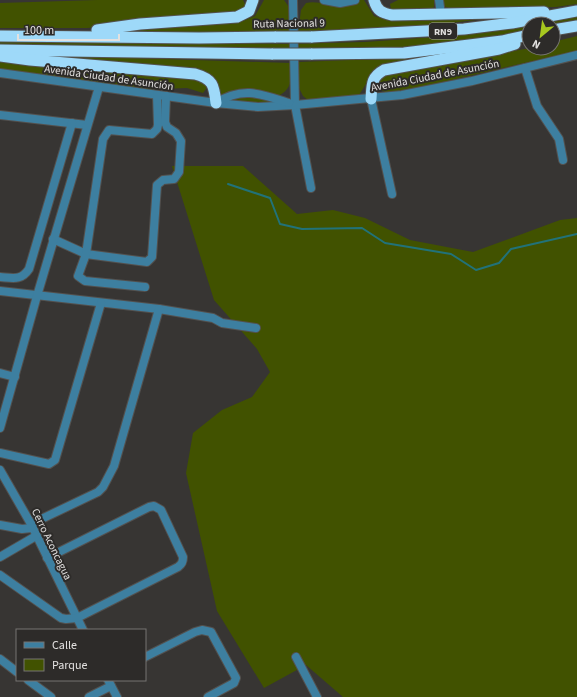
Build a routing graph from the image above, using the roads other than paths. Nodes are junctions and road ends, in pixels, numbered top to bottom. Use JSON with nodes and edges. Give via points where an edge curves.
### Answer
{"nodes":[{"id":1,"x":253,"y":0,"type":"edge"},
{"id":2,"x":293,"y":0,"type":"edge"},
{"id":3,"x":324,"y":0,"type":"edge"},
{"id":4,"x":355,"y":0,"type":"edge"},
{"id":5,"x":374,"y":0,"type":"edge"},
{"id":6,"x":439,"y":0,"type":"edge"},
{"id":7,"x":576,"y":11,"type":"edge"},
{"id":8,"x":441,"y":14,"type":"junction"},
{"id":9,"x":572,"y":27,"type":"edge"},
{"id":10,"x":561,"y":29,"type":"edge"},
{"id":11,"x":0,"y":36,"type":"edge"},
{"id":12,"x":21,"y":36,"type":"junction"},
{"id":13,"x":521,"y":37,"type":"edge"},
{"id":14,"x":521,"y":42,"type":"edge"},
{"id":15,"x":0,"y":50,"type":"edge"},
{"id":16,"x":577,"y":55,"type":"edge"},
{"id":17,"x":0,"y":56,"type":"edge"},
{"id":18,"x":525,"y":68,"type":"junction"},
{"id":19,"x":0,"y":73,"type":"edge"},
{"id":20,"x":99,"y":87,"type":"junction"},
{"id":21,"x":157,"y":95,"type":"junction"},
{"id":22,"x":166,"y":96,"type":"junction"},
{"id":23,"x":371,"y":99,"type":"junction"},
{"id":24,"x":216,"y":103,"type":"junction"},
{"id":25,"x":295,"y":105,"type":"junction"},
{"id":26,"x":0,"y":115,"type":"edge"},
{"id":27,"x":72,"y":123,"type":"junction"},
{"id":28,"x":86,"y":125,"type":"junction"},
{"id":29,"x":563,"y":160,"type":"dead end"},
{"id":30,"x":312,"y":188,"type":"dead end"},
{"id":31,"x":392,"y":194,"type":"dead end"},
{"id":32,"x":54,"y":239,"type":"junction"},
{"id":33,"x":86,"y":254,"type":"junction"},
{"id":34,"x":0,"y":277,"type":"edge"},
{"id":35,"x":145,"y":287,"type":"dead end"},
{"id":36,"x":0,"y":291,"type":"edge"},
{"id":37,"x":37,"y":296,"type":"junction"},
{"id":38,"x":101,"y":303,"type":"junction"},
{"id":39,"x":159,"y":309,"type":"junction"},
{"id":40,"x":256,"y":328,"type":"dead end"},
{"id":41,"x":0,"y":373,"type":"edge"},
{"id":42,"x":15,"y":377,"type":"junction"},
{"id":43,"x":0,"y":428,"type":"edge"},
{"id":44,"x":0,"y":453,"type":"edge"},
{"id":45,"x":0,"y":470,"type":"edge"},
{"id":46,"x":0,"y":525,"type":"edge"},
{"id":47,"x":32,"y":526,"type":"junction"},
{"id":48,"x":36,"y":536,"type":"junction"},
{"id":49,"x":0,"y":557,"type":"edge"},
{"id":50,"x":47,"y":558,"type":"junction"},
{"id":51,"x":0,"y":575,"type":"edge"},
{"id":52,"x":77,"y":618,"type":"junction"},
{"id":53,"x":82,"y":629,"type":"edge"},
{"id":54,"x":146,"y":657,"type":"edge"},
{"id":55,"x":296,"y":657,"type":"dead end"},
{"id":56,"x":0,"y":659,"type":"edge"},
{"id":57,"x":16,"y":671,"type":"edge"},
{"id":58,"x":29,"y":681,"type":"edge"},
{"id":59,"x":110,"y":683,"type":"edge"},
{"id":60,"x":52,"y":697,"type":"edge"},
{"id":61,"x":89,"y":697,"type":"edge"},
{"id":62,"x":117,"y":697,"type":"edge"},
{"id":63,"x":208,"y":697,"type":"edge"},
{"id":64,"x":317,"y":697,"type":"edge"}],
"edges":[{"from":1,"to":12,"type":"highway","via":[[249,11],[237,17]]},
{"from":2,"to":25,"type":"street"},
{"from":3,"to":4,"type":"street","via":[[340,3]]},
{"from":5,"to":8,"type":"highway","via":[[377,9],[382,13]]},
{"from":6,"to":8,"type":"street"},
{"from":7,"to":8,"type":"highway"},
{"from":7,"to":12,"type":"highway","name":"Ruta Nacional 9","number":"RN9","bridge":true,"via":[[464,29],[311,37]]},
{"from":9,"to":10,"type":"highway"},
{"from":11,"to":12,"type":"highway","name":"Ruta Nacional 9","number":"RN9"},
{"from":13,"to":15,"type":"highway","number":"RN9","bridge":true,"via":[[404,53]]},
{"from":14,"to":23,"type":"highway","via":[[499,49],[384,70],[377,74],[373,82]]},
{"from":16,"to":18,"type":"street","name":"Avenida Ciudad de Asunción"},
{"from":17,"to":24,"type":"highway","via":[[205,76],[214,86]]},
{"from":18,"to":23,"type":"street","name":"Avenida Ciudad de Asunción","via":[[472,81]]},
{"from":18,"to":29,"type":"street","via":[[537,106],[559,139]]},
{"from":19,"to":20,"type":"street","name":"Avenida Ciudad de Asunción"},
{"from":20,"to":21,"type":"street","name":"Avenida Ciudad de Asunción"},
{"from":20,"to":28,"type":"street"},
{"from":21,"to":22,"type":"street","name":"Avenida Ciudad de Asunción"},
{"from":21,"to":33,"type":"street","via":[[158,124],[152,134],[109,130],[103,139]]},
{"from":22,"to":24,"type":"street","name":"Avenida Ciudad de Asunción"},
{"from":22,"to":33,"type":"street","via":[[165,122],[181,141],[179,172],[174,179],[163,180],[157,185],[152,257],[147,262]]},
{"from":23,"to":25,"type":"street","name":"Avenida Ciudad de Asunción"},
{"from":23,"to":31,"type":"street"},
{"from":24,"to":25,"type":"street","name":"Avenida Ciudad de Asunción","via":[[258,107]]},
{"from":24,"to":25,"type":"street","name":"Avenida Ciudad de Asunción","via":[[233,94],[254,93]]},
{"from":25,"to":30,"type":"street"},
{"from":26,"to":27,"type":"street"},
{"from":27,"to":28,"type":"street"},
{"from":27,"to":34,"type":"street","via":[[29,268],[21,277]]},
{"from":28,"to":32,"type":"street"},
{"from":32,"to":33,"type":"street"},
{"from":32,"to":37,"type":"street"},
{"from":33,"to":35,"type":"street","via":[[78,276],[85,281]]},
{"from":36,"to":37,"type":"street"},
{"from":37,"to":38,"type":"street"},
{"from":37,"to":42,"type":"street"},
{"from":38,"to":39,"type":"street"},
{"from":38,"to":44,"type":"street","via":[[55,460],[49,464]]},
{"from":39,"to":40,"type":"street"},
{"from":39,"to":47,"type":"street","via":[[114,466],[103,487]]},
{"from":41,"to":42,"type":"street"},
{"from":42,"to":43,"type":"street"},
{"from":45,"to":47,"type":"street","name":"Cerro Aconcagua"},
{"from":46,"to":47,"type":"street","via":[[22,530]]},
{"from":47,"to":48,"type":"street","name":"Cerro Aconcagua"},
{"from":48,"to":49,"type":"street"},
{"from":48,"to":50,"type":"street","name":"Cerro Aconcagua"},
{"from":50,"to":52,"type":"street","name":"Cerro Aconcagua"},
{"from":50,"to":52,"type":"street","via":[[149,507],[154,506],[161,510],[183,557],[182,564]]},
{"from":51,"to":52,"type":"street","via":[[61,618]]},
{"from":52,"to":53,"type":"street","name":"Cerro Aconcagua"},
{"from":54,"to":63,"type":"street","via":[[196,632],[209,631],[214,635],[236,678],[234,683]]},
{"from":55,"to":64,"type":"street"},
{"from":56,"to":57,"type":"street"},
{"from":58,"to":60,"type":"street"},
{"from":59,"to":61,"type":"street"},
{"from":59,"to":62,"type":"street"}]}
